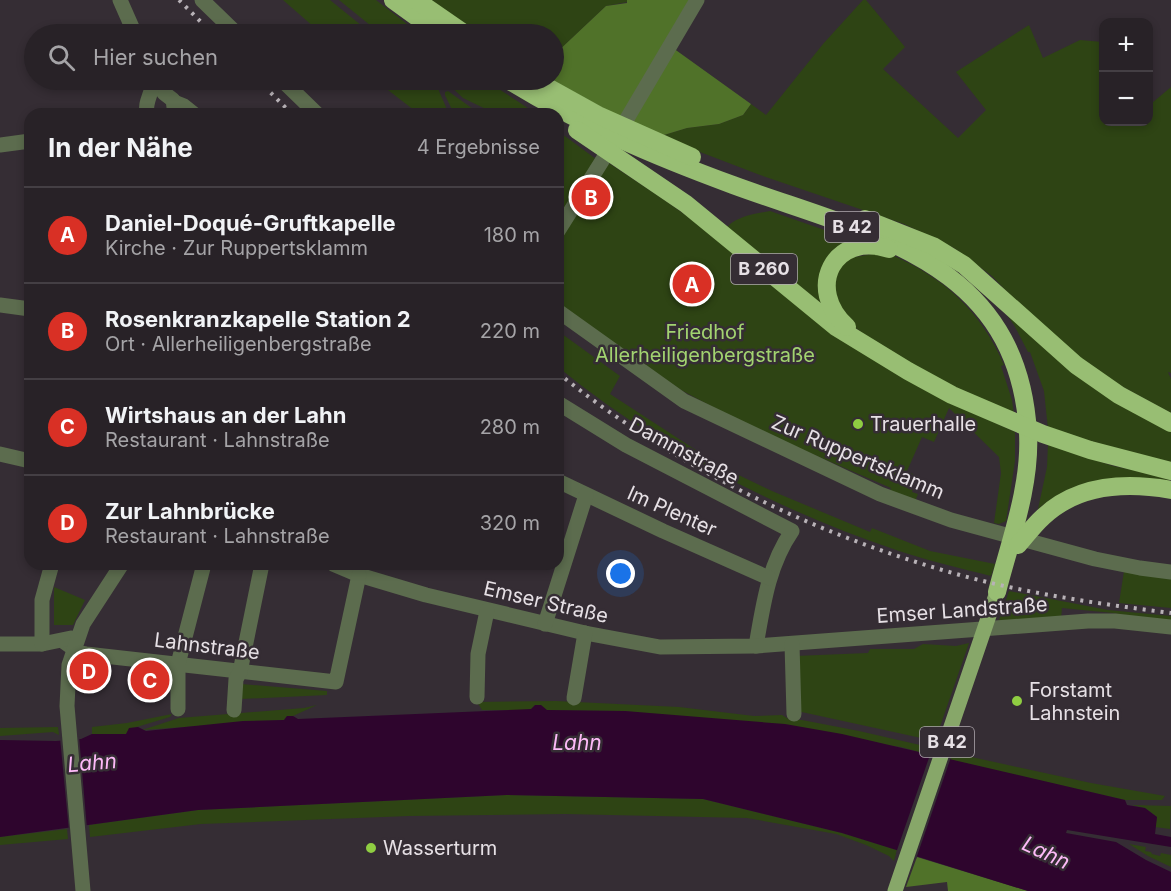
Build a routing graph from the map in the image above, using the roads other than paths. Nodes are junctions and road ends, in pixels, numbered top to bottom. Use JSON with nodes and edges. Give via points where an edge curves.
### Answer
{"nodes":[{"id":1,"x":120,"y":0,"type":"edge"},
{"id":2,"x":202,"y":0,"type":"edge"},
{"id":3,"x":393,"y":0,"type":"edge"},
{"id":4,"x":416,"y":0,"type":"edge"},
{"id":5,"x":697,"y":0,"type":"edge"},
{"id":6,"x":131,"y":24,"type":"edge"},
{"id":7,"x":227,"y":24,"type":"edge"},
{"id":8,"x":426,"y":24,"type":"edge"},
{"id":9,"x":451,"y":24,"type":"edge"},
{"id":10,"x":292,"y":90,"type":"edge"},
{"id":11,"x":528,"y":90,"type":"edge"},
{"id":12,"x":537,"y":90,"type":"edge"},
{"id":13,"x":158,"y":101,"type":"edge"},
{"id":14,"x":173,"y":108,"type":"edge"},
{"id":15,"x":311,"y":108,"type":"edge"},
{"id":16,"x":548,"y":108,"type":"edge"},
{"id":17,"x":564,"y":121,"type":"edge"},
{"id":18,"x":24,"y":142,"type":"edge"},
{"id":19,"x":0,"y":145,"type":"edge"},
{"id":20,"x":682,"y":159,"type":"junction"},
{"id":21,"x":564,"y":221,"type":"edge"},
{"id":22,"x":896,"y":230,"type":"junction"},
{"id":23,"x":962,"y":287,"type":"junction"},
{"id":24,"x":0,"y":305,"type":"edge"},
{"id":25,"x":24,"y":308,"type":"edge"},
{"id":26,"x":564,"y":315,"type":"edge"},
{"id":27,"x":866,"y":344,"type":"junction"},
{"id":28,"x":1018,"y":358,"type":"junction"},
{"id":29,"x":564,"y":407,"type":"edge"},
{"id":30,"x":1171,"y":423,"type":"edge"},
{"id":31,"x":0,"y":454,"type":"edge"},
{"id":32,"x":24,"y":460,"type":"edge"},
{"id":33,"x":1171,"y":471,"type":"edge"},
{"id":34,"x":564,"y":485,"type":"edge"},
{"id":35,"x":1171,"y":490,"type":"edge"},
{"id":36,"x":586,"y":495,"type":"junction"},
{"id":37,"x":1018,"y":545,"type":"junction"},
{"id":38,"x":564,"y":564,"type":"edge"},
{"id":39,"x":50,"y":570,"type":"edge"},
{"id":40,"x":118,"y":570,"type":"edge"},
{"id":41,"x":202,"y":570,"type":"edge"},
{"id":42,"x":261,"y":570,"type":"edge"},
{"id":43,"x":349,"y":570,"type":"edge"},
{"id":44,"x":562,"y":570,"type":"edge"},
{"id":45,"x":1171,"y":572,"type":"edge"},
{"id":46,"x":359,"y":574,"type":"junction"},
{"id":47,"x":769,"y":578,"type":"junction"},
{"id":48,"x":997,"y":592,"type":"junction"},
{"id":49,"x":487,"y":611,"type":"junction"},
{"id":50,"x":545,"y":624,"type":"junction"},
{"id":51,"x":1171,"y":627,"type":"edge"},
{"id":52,"x":585,"y":633,"type":"junction"},
{"id":53,"x":0,"y":644,"type":"edge"},
{"id":54,"x":42,"y":644,"type":"junction"},
{"id":55,"x":792,"y":644,"type":"junction"},
{"id":56,"x":69,"y":645,"type":"junction"},
{"id":57,"x":756,"y":646,"type":"junction"},
{"id":58,"x":69,"y":664,"type":"junction"},
{"id":59,"x":178,"y":664,"type":"junction"},
{"id":60,"x":240,"y":672,"type":"junction"},
{"id":61,"x":477,"y":697,"type":"dead end"},
{"id":62,"x":574,"y":698,"type":"dead end"},
{"id":63,"x":178,"y":709,"type":"dead end"},
{"id":64,"x":234,"y":710,"type":"dead end"},
{"id":65,"x":794,"y":714,"type":"dead end"},
{"id":66,"x":83,"y":891,"type":"edge"},
{"id":67,"x":895,"y":891,"type":"edge"}],
"edges":[{"from":1,"to":6,"type":"street"},
{"from":2,"to":7,"type":"street"},
{"from":3,"to":8,"type":"highway"},
{"from":4,"to":9,"type":"highway"},
{"from":5,"to":21,"type":"street"},
{"from":10,"to":15,"type":"street"},
{"from":11,"to":16,"type":"highway"},
{"from":12,"to":20,"type":"highway","number":"B 42","via":[[600,116]]},
{"from":13,"to":14,"type":"street"},
{"from":17,"to":27,"type":"highway","number":"B 260","via":[[665,190],[836,327]]},
{"from":18,"to":19,"type":"street"},
{"from":20,"to":22,"type":"highway","number":"B 42"},
{"from":20,"to":23,"type":"highway","number":"B 42","via":[[888,241],[925,259]]},
{"from":22,"to":28,"type":"highway","number":"B 42","via":[[934,252],[968,280],[998,316]]},
{"from":22,"to":30,"type":"highway","via":[[964,265],[1076,365],[1119,395]]},
{"from":23,"to":27,"type":"highway","number":"B 42","via":[[880,246],[866,245],[843,252],[829,269],[826,292],[837,316]]},
{"from":23,"to":28,"type":"highway","number":"B 42"},
{"from":24,"to":25,"type":"street"},
{"from":26,"to":45,"type":"street","name":"Zur Ruppertsklamm","via":[[684,401],[880,494],[951,520],[1095,559]]},
{"from":27,"to":33,"type":"highway","number":"B 260","via":[[952,395],[997,415],[1090,450]]},
{"from":28,"to":37,"type":"highway","number":"B 42","via":[[1034,395],[1038,445],[1033,492]]},
{"from":28,"to":48,"type":"highway","number":"B 42","via":[[1028,455]]},
{"from":29,"to":47,"type":"street","name":"Dammstraße","via":[[626,445],[792,531]]},
{"from":31,"to":32,"type":"street"},
{"from":34,"to":36,"type":"street","name":"Im Plenter"},
{"from":35,"to":37,"type":"highway","via":[[1107,487],[1073,496],[1042,517]]},
{"from":36,"to":38,"type":"street"},
{"from":36,"to":47,"type":"street","name":"Im Plenter"},
{"from":37,"to":48,"type":"highway","number":"B 42"},
{"from":39,"to":54,"type":"street","via":[[42,600]]},
{"from":40,"to":56,"type":"street"},
{"from":41,"to":59,"type":"street"},
{"from":42,"to":60,"type":"street"},
{"from":43,"to":46,"type":"street","name":"Emser Straße"},
{"from":44,"to":50,"type":"street"},
{"from":46,"to":49,"type":"street","name":"Emser Straße"},
{"from":46,"to":60,"type":"street","name":"Lahnstraße","via":[[336,682]]},
{"from":47,"to":57,"type":"street"},
{"from":48,"to":67,"type":"main road","number":"B 42"},
{"from":49,"to":50,"type":"street","name":"Emser Straße"},
{"from":49,"to":61,"type":"street","via":[[478,654]]},
{"from":50,"to":52,"type":"street","name":"Emser Straße"},
{"from":51,"to":55,"type":"street","name":"Emser Landstraße","via":[[1088,621]]},
{"from":52,"to":57,"type":"street","name":"Emser Straße","via":[[660,647]]},
{"from":52,"to":62,"type":"street"},
{"from":53,"to":54,"type":"street"},
{"from":54,"to":56,"type":"street"},
{"from":54,"to":58,"type":"street","via":[[58,651]]},
{"from":55,"to":57,"type":"street","name":"Emser Landstraße"},
{"from":55,"to":65,"type":"street"},
{"from":56,"to":58,"type":"street"},
{"from":56,"to":59,"type":"street","name":"Lahnstraße","via":[[86,654]]},
{"from":58,"to":66,"type":"street","via":[[67,705]]},
{"from":59,"to":60,"type":"street","name":"Lahnstraße"},
{"from":59,"to":63,"type":"street"},
{"from":60,"to":64,"type":"street"}]}
